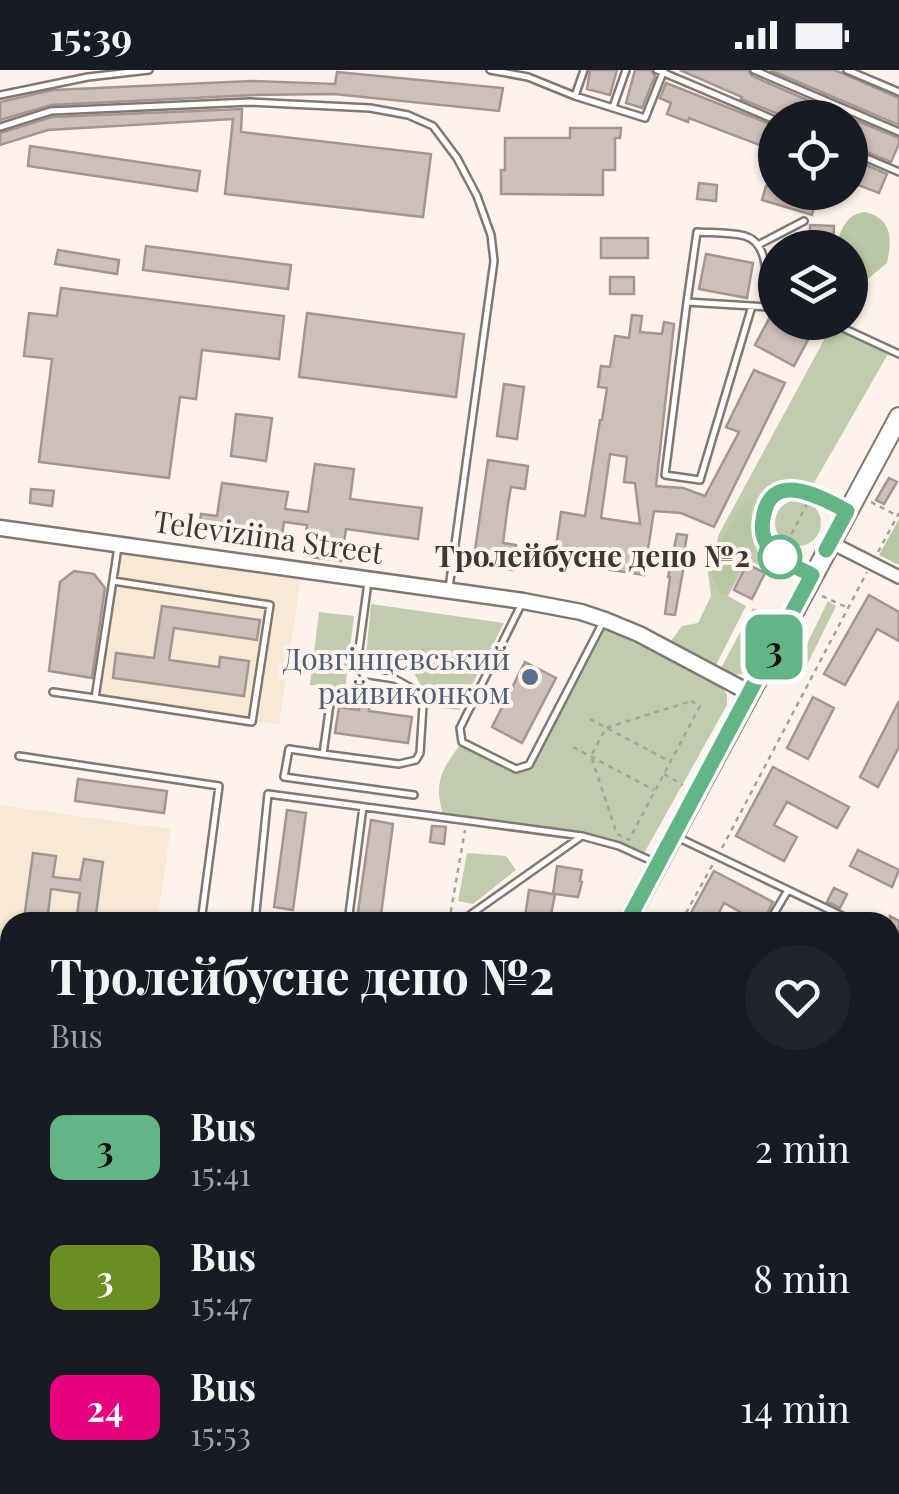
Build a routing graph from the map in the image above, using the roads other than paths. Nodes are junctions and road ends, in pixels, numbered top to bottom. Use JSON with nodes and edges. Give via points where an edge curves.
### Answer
{"nodes":[{"id":1,"x":149,"y":70,"type":"edge"},
{"id":2,"x":490,"y":70,"type":"edge"},
{"id":3,"x":584,"y":70,"type":"edge"},
{"id":4,"x":626,"y":70,"type":"edge"},
{"id":5,"x":754,"y":70,"type":"edge"},
{"id":6,"x":847,"y":70,"type":"edge"},
{"id":7,"x":662,"y":71,"type":"edge"},
{"id":8,"x":88,"y":74,"type":"edge"},
{"id":9,"x":899,"y":92,"type":"edge"},
{"id":10,"x":0,"y":95,"type":"edge"},
{"id":11,"x":575,"y":96,"type":"junction"},
{"id":12,"x":613,"y":107,"type":"junction"},
{"id":13,"x":758,"y":113,"type":"edge"},
{"id":14,"x":0,"y":127,"type":"edge"},
{"id":15,"x":899,"y":132,"type":"edge"},
{"id":16,"x":899,"y":158,"type":"edge"},
{"id":17,"x":868,"y":159,"type":"edge"},
{"id":18,"x":896,"y":171,"type":"edge"},
{"id":19,"x":804,"y":221,"type":"dead end"},
{"id":20,"x":787,"y":230,"type":"edge"},
{"id":21,"x":758,"y":245,"type":"edge"},
{"id":22,"x":687,"y":302,"type":"junction"},
{"id":23,"x":752,"y":306,"type":"junction"},
{"id":24,"x":758,"y":307,"type":"edge"},
{"id":25,"x":868,"y":340,"type":"edge"},
{"id":26,"x":899,"y":354,"type":"edge"},
{"id":27,"x":899,"y":416,"type":"edge"},
{"id":28,"x":847,"y":511,"type":"junction"},
{"id":29,"x":0,"y":528,"type":"edge"},
{"id":30,"x":830,"y":542,"type":"junction"},
{"id":31,"x":118,"y":544,"type":"junction"},
{"id":32,"x":812,"y":575,"type":"junction"},
{"id":33,"x":899,"y":578,"type":"edge"},
{"id":34,"x":368,"y":580,"type":"junction"},
{"id":35,"x":112,"y":581,"type":"junction"},
{"id":36,"x":448,"y":592,"type":"junction"},
{"id":37,"x":523,"y":601,"type":"junction"},
{"id":38,"x":604,"y":620,"type":"junction"},
{"id":39,"x":53,"y":692,"type":"dead end"},
{"id":40,"x":750,"y":693,"type":"junction"},
{"id":41,"x":94,"y":698,"type":"junction"},
{"id":42,"x":330,"y":704,"type":"dead end"},
{"id":43,"x":324,"y":754,"type":"junction"},
{"id":44,"x":19,"y":756,"type":"dead end"},
{"id":45,"x":414,"y":795,"type":"dead end"},
{"id":46,"x":364,"y":807,"type":"junction"},
{"id":47,"x":582,"y":836,"type":"junction"},
{"id":48,"x":675,"y":836,"type":"junction"},
{"id":49,"x":659,"y":865,"type":"junction"},
{"id":50,"x":788,"y":890,"type":"junction"},
{"id":51,"x":201,"y":912,"type":"edge"},
{"id":52,"x":256,"y":912,"type":"edge"},
{"id":53,"x":349,"y":912,"type":"edge"},
{"id":54,"x":474,"y":912,"type":"edge"},
{"id":55,"x":632,"y":912,"type":"edge"},
{"id":56,"x":775,"y":912,"type":"edge"},
{"id":57,"x":835,"y":912,"type":"edge"}],
"edges":[{"from":1,"to":8,"type":"lane"},
{"from":2,"to":11,"type":"lane"},
{"from":3,"to":11,"type":"lane"},
{"from":4,"to":12,"type":"lane"},
{"from":5,"to":15,"type":"lane"},
{"from":6,"to":9,"type":"lane"},
{"from":7,"to":12,"type":"lane","via":[[645,118]]},
{"from":7,"to":13,"type":"lane"},
{"from":8,"to":10,"type":"lane"},
{"from":11,"to":12,"type":"lane"},
{"from":14,"to":36,"type":"lane","via":[[51,112],[250,102],[370,108],[432,126],[477,196],[494,261]]},
{"from":16,"to":18,"type":"lane"},
{"from":17,"to":18,"type":"lane"},
{"from":19,"to":20,"type":"lane"},
{"from":21,"to":22,"type":"lane","via":[[748,236],[697,232]]},
{"from":22,"to":23,"type":"lane"},
{"from":22,"to":23,"type":"lane","via":[[665,475],[700,480]]},
{"from":23,"to":24,"type":"lane"},
{"from":25,"to":26,"type":"lane"},
{"from":27,"to":28,"type":"main road"},
{"from":28,"to":30,"type":"main road"},
{"from":28,"to":32,"type":"street","via":[[804,490],[780,492],[768,503],[762,521],[766,544]]},
{"from":29,"to":31,"type":"street","name":"Televiziina Street"},
{"from":30,"to":32,"type":"main road"},
{"from":30,"to":33,"type":"street"},
{"from":31,"to":34,"type":"street","name":"Televiziina Street"},
{"from":31,"to":35,"type":"lane"},
{"from":32,"to":40,"type":"main road"},
{"from":34,"to":36,"type":"street","name":"Televiziina Street"},
{"from":34,"to":43,"type":"lane","via":[[356,664],[363,674],[413,689],[423,706],[420,753],[399,764]]},
{"from":35,"to":41,"type":"lane"},
{"from":35,"to":41,"type":"lane","via":[[270,605],[255,703],[252,722]]},
{"from":36,"to":37,"type":"street","name":"Televiziina Street"},
{"from":37,"to":38,"type":"street","name":"Televiziina Street"},
{"from":37,"to":38,"type":"lane","via":[[460,728],[462,742],[516,769],[529,766]]},
{"from":38,"to":40,"type":"street","name":"Televiziina Street"},
{"from":39,"to":41,"type":"lane"},
{"from":40,"to":48,"type":"main road"},
{"from":42,"to":43,"type":"lane"},
{"from":43,"to":45,"type":"lane","via":[[289,749],[284,777]]},
{"from":44,"to":51,"type":"lane","via":[[219,786]]},
{"from":46,"to":47,"type":"lane"},
{"from":46,"to":52,"type":"lane","via":[[268,794]]},
{"from":46,"to":53,"type":"lane"},
{"from":47,"to":49,"type":"lane"},
{"from":47,"to":54,"type":"lane"},
{"from":48,"to":49,"type":"main road"},
{"from":48,"to":50,"type":"lane"},
{"from":49,"to":55,"type":"main road"},
{"from":50,"to":56,"type":"lane"},
{"from":50,"to":57,"type":"lane"}]}
